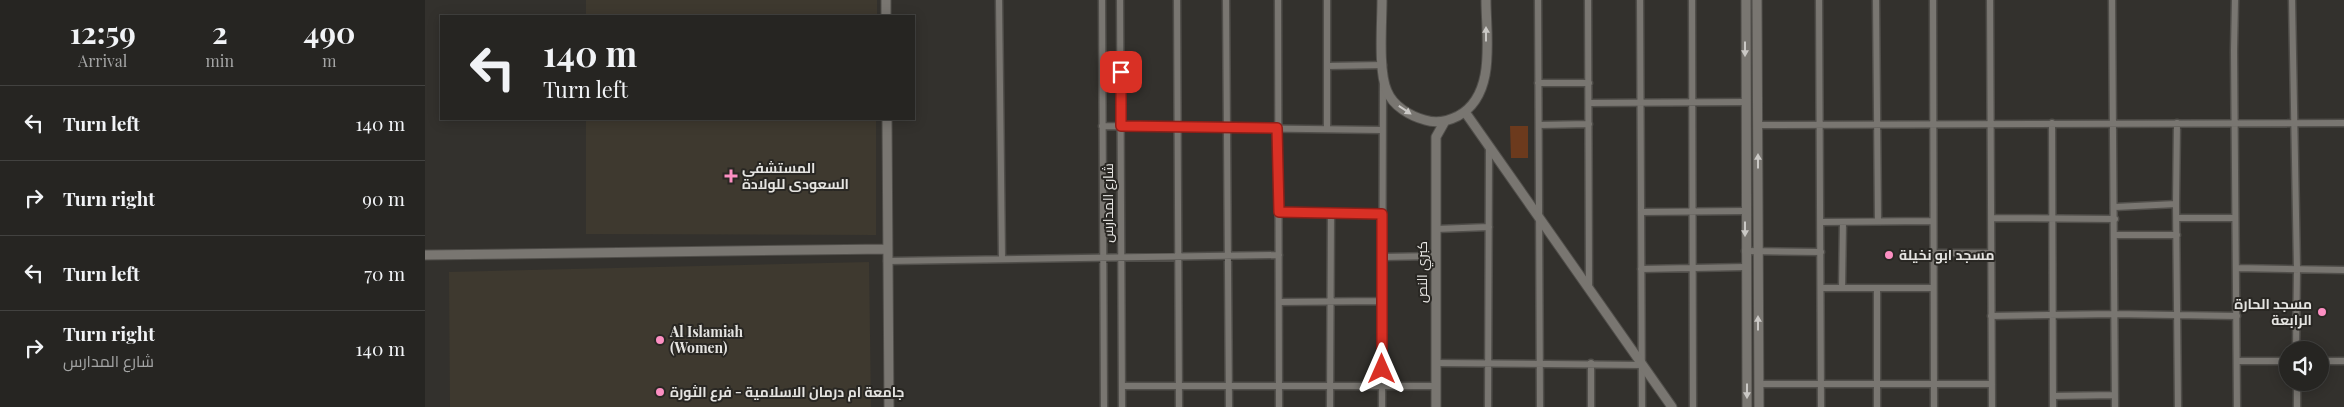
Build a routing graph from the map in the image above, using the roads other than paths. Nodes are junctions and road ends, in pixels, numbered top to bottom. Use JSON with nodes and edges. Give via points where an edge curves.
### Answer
{"nodes":[{"id":1,"x":886,"y":0,"type":"edge"},
{"id":2,"x":999,"y":0,"type":"edge"},
{"id":3,"x":1102,"y":0,"type":"edge"},
{"id":4,"x":1120,"y":0,"type":"edge"},
{"id":5,"x":1177,"y":0,"type":"edge"},
{"id":6,"x":1226,"y":0,"type":"edge"},
{"id":7,"x":1278,"y":0,"type":"edge"},
{"id":8,"x":1327,"y":0,"type":"edge"},
{"id":9,"x":1382,"y":0,"type":"edge"},
{"id":10,"x":1486,"y":0,"type":"edge"},
{"id":11,"x":1538,"y":0,"type":"edge"},
{"id":12,"x":1589,"y":0,"type":"edge"},
{"id":13,"x":1640,"y":0,"type":"edge"},
{"id":14,"x":1692,"y":0,"type":"edge"},
{"id":15,"x":1745,"y":0,"type":"edge"},
{"id":16,"x":1757,"y":0,"type":"edge"},
{"id":17,"x":1819,"y":0,"type":"edge"},
{"id":18,"x":1876,"y":0,"type":"edge"},
{"id":19,"x":1933,"y":0,"type":"edge"},
{"id":20,"x":1990,"y":0,"type":"edge"},
{"id":21,"x":2113,"y":0,"type":"edge"},
{"id":22,"x":2235,"y":0,"type":"edge"},
{"id":23,"x":2292,"y":0,"type":"edge"},
{"id":24,"x":886,"y":15,"type":"edge"},
{"id":25,"x":1327,"y":66,"type":"junction"},
{"id":26,"x":1383,"y":66,"type":"junction"},
{"id":27,"x":1383,"y":75,"type":"junction"},
{"id":28,"x":1538,"y":83,"type":"junction"},
{"id":29,"x":1589,"y":83,"type":"junction"},
{"id":30,"x":1640,"y":102,"type":"junction"},
{"id":31,"x":1692,"y":102,"type":"junction"},
{"id":32,"x":1745,"y":102,"type":"junction"},
{"id":33,"x":1589,"y":103,"type":"junction"},
{"id":34,"x":1465,"y":112,"type":"junction"},
{"id":35,"x":887,"y":120,"type":"edge"},
{"id":36,"x":1426,"y":121,"type":"junction"},
{"id":37,"x":1445,"y":122,"type":"junction"},
{"id":38,"x":2235,"y":122,"type":"junction"},
{"id":39,"x":2295,"y":122,"type":"junction"},
{"id":40,"x":2052,"y":123,"type":"junction"},
{"id":41,"x":2177,"y":123,"type":"junction"},
{"id":42,"x":2344,"y":123,"type":"edge"},
{"id":43,"x":1589,"y":124,"type":"junction"},
{"id":44,"x":1819,"y":124,"type":"junction"},
{"id":45,"x":1877,"y":124,"type":"junction"},
{"id":46,"x":1933,"y":124,"type":"junction"},
{"id":47,"x":1991,"y":124,"type":"junction"},
{"id":48,"x":2113,"y":124,"type":"junction"},
{"id":49,"x":1539,"y":125,"type":"junction"},
{"id":50,"x":1102,"y":126,"type":"junction"},
{"id":51,"x":1121,"y":126,"type":"junction"},
{"id":52,"x":1758,"y":126,"type":"junction"},
{"id":53,"x":1177,"y":127,"type":"junction"},
{"id":54,"x":1228,"y":128,"type":"junction"},
{"id":55,"x":1277,"y":128,"type":"junction"},
{"id":56,"x":1327,"y":129,"type":"junction"},
{"id":57,"x":1382,"y":130,"type":"junction"},
{"id":58,"x":1436,"y":137,"type":"junction"},
{"id":59,"x":1489,"y":147,"type":"junction"},
{"id":60,"x":2176,"y":204,"type":"junction"},
{"id":61,"x":2115,"y":207,"type":"junction"},
{"id":62,"x":1745,"y":211,"type":"junction"},
{"id":63,"x":1279,"y":212,"type":"junction"},
{"id":64,"x":1641,"y":212,"type":"junction"},
{"id":65,"x":1693,"y":212,"type":"junction"},
{"id":66,"x":1331,"y":213,"type":"junction"},
{"id":67,"x":1382,"y":214,"type":"junction"},
{"id":68,"x":1991,"y":218,"type":"junction"},
{"id":69,"x":2115,"y":218,"type":"junction"},
{"id":70,"x":2177,"y":218,"type":"junction"},
{"id":71,"x":2234,"y":218,"type":"junction"},
{"id":72,"x":1540,"y":219,"type":"junction"},
{"id":73,"x":2051,"y":219,"type":"junction"},
{"id":74,"x":1821,"y":222,"type":"junction"},
{"id":75,"x":1843,"y":222,"type":"junction"},
{"id":76,"x":1878,"y":222,"type":"junction"},
{"id":77,"x":1933,"y":222,"type":"junction"},
{"id":78,"x":1489,"y":227,"type":"junction"},
{"id":79,"x":1436,"y":229,"type":"junction"},
{"id":80,"x":2115,"y":235,"type":"junction"},
{"id":81,"x":2177,"y":235,"type":"junction"},
{"id":82,"x":887,"y":250,"type":"junction"},
{"id":83,"x":1745,"y":251,"type":"junction"},
{"id":84,"x":1758,"y":251,"type":"junction"},
{"id":85,"x":1821,"y":252,"type":"junction"},
{"id":86,"x":1933,"y":253,"type":"junction"},
{"id":87,"x":1991,"y":253,"type":"junction"},
{"id":88,"x":425,"y":255,"type":"edge"},
{"id":89,"x":1279,"y":255,"type":"junction"},
{"id":90,"x":1177,"y":256,"type":"junction"},
{"id":91,"x":1229,"y":256,"type":"junction"},
{"id":92,"x":1382,"y":256,"type":"junction"},
{"id":93,"x":1436,"y":256,"type":"junction"},
{"id":94,"x":1103,"y":258,"type":"junction"},
{"id":95,"x":1121,"y":258,"type":"junction"},
{"id":96,"x":1002,"y":259,"type":"junction"},
{"id":97,"x":887,"y":261,"type":"junction"},
{"id":98,"x":1745,"y":267,"type":"junction"},
{"id":99,"x":2236,"y":268,"type":"junction"},
{"id":100,"x":2297,"y":268,"type":"junction"},
{"id":101,"x":1693,"y":269,"type":"junction"},
{"id":102,"x":1641,"y":270,"type":"junction"},
{"id":103,"x":2344,"y":270,"type":"edge"},
{"id":104,"x":1589,"y":286,"type":"junction"},
{"id":105,"x":1821,"y":288,"type":"junction"},
{"id":106,"x":1842,"y":288,"type":"junction"},
{"id":107,"x":1877,"y":288,"type":"junction"},
{"id":108,"x":1933,"y":288,"type":"junction"},
{"id":109,"x":1331,"y":301,"type":"junction"},
{"id":110,"x":1381,"y":301,"type":"junction"},
{"id":111,"x":1279,"y":302,"type":"junction"},
{"id":112,"x":2053,"y":314,"type":"junction"},
{"id":113,"x":2114,"y":314,"type":"junction"},
{"id":114,"x":2178,"y":315,"type":"junction"},
{"id":115,"x":1991,"y":316,"type":"junction"},
{"id":116,"x":2237,"y":316,"type":"junction"},
{"id":117,"x":2296,"y":341,"type":"edge"},
{"id":118,"x":2237,"y":361,"type":"junction"},
{"id":119,"x":2329,"y":361,"type":"edge"},
{"id":120,"x":2344,"y":361,"type":"edge"},
{"id":121,"x":2279,"y":362,"type":"edge"},
{"id":122,"x":1436,"y":363,"type":"junction"},
{"id":123,"x":1488,"y":363,"type":"junction"},
{"id":124,"x":1541,"y":363,"type":"junction"},
{"id":125,"x":1591,"y":363,"type":"junction"},
{"id":126,"x":1642,"y":363,"type":"junction"},
{"id":127,"x":1759,"y":384,"type":"junction"},
{"id":128,"x":1821,"y":384,"type":"junction"},
{"id":129,"x":1877,"y":384,"type":"junction"},
{"id":130,"x":1934,"y":384,"type":"junction"},
{"id":131,"x":1992,"y":384,"type":"junction"},
{"id":132,"x":1122,"y":386,"type":"junction"},
{"id":133,"x":1179,"y":386,"type":"junction"},
{"id":134,"x":1229,"y":386,"type":"junction"},
{"id":135,"x":1279,"y":386,"type":"junction"},
{"id":136,"x":1382,"y":386,"type":"junction"},
{"id":137,"x":1436,"y":386,"type":"junction"},
{"id":138,"x":1330,"y":387,"type":"junction"},
{"id":139,"x":2297,"y":391,"type":"edge"},
{"id":140,"x":2115,"y":395,"type":"junction"},
{"id":141,"x":2053,"y":396,"type":"junction"},
{"id":142,"x":889,"y":407,"type":"edge"},
{"id":143,"x":1104,"y":407,"type":"edge"},
{"id":144,"x":1122,"y":407,"type":"edge"},
{"id":145,"x":1179,"y":407,"type":"edge"},
{"id":146,"x":1229,"y":407,"type":"edge"},
{"id":147,"x":1279,"y":407,"type":"edge"},
{"id":148,"x":1330,"y":407,"type":"edge"},
{"id":149,"x":1382,"y":407,"type":"edge"},
{"id":150,"x":1436,"y":407,"type":"edge"},
{"id":151,"x":1488,"y":407,"type":"edge"},
{"id":152,"x":1540,"y":407,"type":"edge"},
{"id":153,"x":1591,"y":407,"type":"edge"},
{"id":154,"x":1642,"y":407,"type":"edge"},
{"id":155,"x":1673,"y":407,"type":"edge"},
{"id":156,"x":1693,"y":407,"type":"edge"},
{"id":157,"x":1747,"y":407,"type":"edge"},
{"id":158,"x":1759,"y":407,"type":"edge"},
{"id":159,"x":1821,"y":407,"type":"edge"},
{"id":160,"x":1877,"y":407,"type":"edge"},
{"id":161,"x":1934,"y":407,"type":"edge"},
{"id":162,"x":1992,"y":407,"type":"edge"},
{"id":163,"x":2053,"y":407,"type":"edge"},
{"id":164,"x":2115,"y":407,"type":"edge"},
{"id":165,"x":2178,"y":407,"type":"edge"},
{"id":166,"x":2237,"y":407,"type":"edge"},
{"id":167,"x":2297,"y":407,"type":"edge"}],
"edges":[{"from":1,"to":24,"type":"street"},
{"from":2,"to":96,"type":"street"},
{"from":3,"to":50,"type":"street","name":"شارع المدارس"},
{"from":4,"to":51,"type":"street","name":"شارع المدارس"},
{"from":5,"to":53,"type":"street"},
{"from":6,"to":54,"type":"street"},
{"from":7,"to":55,"type":"street"},
{"from":8,"to":25,"type":"street"},
{"from":9,"to":26,"type":"street"},
{"from":34,"to":10,"type":"street","one_way":true,"via":[[1475,101],[1485,80]]},
{"from":11,"to":28,"type":"street"},
{"from":12,"to":29,"type":"street"},
{"from":13,"to":30,"type":"street"},
{"from":14,"to":31,"type":"street"},
{"from":15,"to":32,"type":"street","one_way":true},
{"from":16,"to":52,"type":"street"},
{"from":17,"to":44,"type":"street"},
{"from":18,"to":45,"type":"street"},
{"from":19,"to":46,"type":"street"},
{"from":20,"to":47,"type":"street"},
{"from":21,"to":48,"type":"street"},
{"from":22,"to":38,"type":"street"},
{"from":23,"to":39,"type":"street"},
{"from":25,"to":26,"type":"street"},
{"from":25,"to":56,"type":"street"},
{"from":26,"to":27,"type":"street"},
{"from":27,"to":36,"type":"street","one_way":true,"via":[[1393,102]]},
{"from":27,"to":57,"type":"street"},
{"from":28,"to":29,"type":"street"},
{"from":28,"to":49,"type":"street"},
{"from":29,"to":33,"type":"street"},
{"from":30,"to":31,"type":"street"},
{"from":30,"to":33,"type":"street"},
{"from":30,"to":64,"type":"street"},
{"from":31,"to":32,"type":"street"},
{"from":31,"to":65,"type":"street"},
{"from":32,"to":62,"type":"street"},
{"from":33,"to":43,"type":"street"},
{"from":34,"to":37,"type":"street"},
{"from":34,"to":59,"type":"street"},
{"from":35,"to":82,"type":"street"},
{"from":36,"to":37,"type":"street"},
{"from":36,"to":58,"type":"street"},
{"from":37,"to":58,"type":"street"},
{"from":38,"to":39,"type":"street"},
{"from":38,"to":41,"type":"street"},
{"from":38,"to":71,"type":"street"},
{"from":39,"to":42,"type":"street"},
{"from":39,"to":100,"type":"street"},
{"from":40,"to":47,"type":"street"},
{"from":40,"to":48,"type":"street"},
{"from":40,"to":73,"type":"street"},
{"from":41,"to":48,"type":"street"},
{"from":41,"to":60,"type":"street"},
{"from":43,"to":49,"type":"street"},
{"from":43,"to":104,"type":"street"},
{"from":44,"to":45,"type":"street"},
{"from":44,"to":52,"type":"street"},
{"from":44,"to":74,"type":"street"},
{"from":45,"to":46,"type":"street"},
{"from":45,"to":76,"type":"street"},
{"from":46,"to":47,"type":"street"},
{"from":46,"to":77,"type":"street"},
{"from":47,"to":68,"type":"street"},
{"from":48,"to":61,"type":"street"},
{"from":49,"to":72,"type":"street"},
{"from":50,"to":51,"type":"street"},
{"from":50,"to":94,"type":"street","name":"شارع المدارس"},
{"from":51,"to":53,"type":"street"},
{"from":51,"to":95,"type":"street","name":"شارع المدارس"},
{"from":84,"to":52,"type":"street","one_way":true},
{"from":53,"to":54,"type":"street"},
{"from":53,"to":90,"type":"street"},
{"from":54,"to":55,"type":"street"},
{"from":54,"to":91,"type":"street"},
{"from":55,"to":56,"type":"street"},
{"from":55,"to":63,"type":"street"},
{"from":56,"to":57,"type":"street"},
{"from":57,"to":67,"type":"street"},
{"from":58,"to":79,"type":"street","name":"كبري النص"},
{"from":59,"to":72,"type":"street"},
{"from":59,"to":78,"type":"street"},
{"from":60,"to":61,"type":"street"},
{"from":60,"to":70,"type":"street"},
{"from":61,"to":69,"type":"street"},
{"from":62,"to":65,"type":"street"},
{"from":62,"to":83,"type":"street","one_way":true},
{"from":63,"to":66,"type":"street"},
{"from":63,"to":89,"type":"street"},
{"from":64,"to":65,"type":"street"},
{"from":64,"to":102,"type":"street"},
{"from":65,"to":101,"type":"street"},
{"from":66,"to":67,"type":"street"},
{"from":66,"to":109,"type":"street"},
{"from":67,"to":92,"type":"street"},
{"from":68,"to":73,"type":"street"},
{"from":68,"to":87,"type":"street"},
{"from":69,"to":73,"type":"street"},
{"from":69,"to":80,"type":"street"},
{"from":70,"to":71,"type":"street"},
{"from":70,"to":81,"type":"street"},
{"from":71,"to":99,"type":"street"},
{"from":72,"to":104,"type":"street"},
{"from":72,"to":124,"type":"street"},
{"from":73,"to":112,"type":"street"},
{"from":74,"to":75,"type":"street"},
{"from":74,"to":85,"type":"street"},
{"from":75,"to":76,"type":"street"},
{"from":75,"to":106,"type":"street"},
{"from":76,"to":77,"type":"street"},
{"from":77,"to":86,"type":"street"},
{"from":78,"to":79,"type":"street"},
{"from":78,"to":123,"type":"street"},
{"from":79,"to":93,"type":"street","name":"كبري النص"},
{"from":80,"to":81,"type":"street"},
{"from":80,"to":113,"type":"street"},
{"from":81,"to":114,"type":"street"},
{"from":82,"to":88,"type":"street"},
{"from":82,"to":97,"type":"street"},
{"from":83,"to":84,"type":"street"},
{"from":83,"to":98,"type":"street"},
{"from":84,"to":85,"type":"street"},
{"from":127,"to":84,"type":"street","one_way":true},
{"from":85,"to":105,"type":"street"},
{"from":86,"to":87,"type":"street"},
{"from":86,"to":108,"type":"street"},
{"from":87,"to":115,"type":"street"},
{"from":89,"to":91,"type":"street"},
{"from":89,"to":111,"type":"street"},
{"from":90,"to":91,"type":"street"},
{"from":90,"to":95,"type":"street"},
{"from":90,"to":133,"type":"street"},
{"from":91,"to":134,"type":"street"},
{"from":92,"to":93,"type":"street"},
{"from":92,"to":110,"type":"street"},
{"from":93,"to":122,"type":"street","name":"كبري النص"},
{"from":94,"to":95,"type":"street"},
{"from":94,"to":96,"type":"street"},
{"from":94,"to":143,"type":"street","name":"شارع المدارس"},
{"from":95,"to":132,"type":"street","name":"شارع المدارس"},
{"from":96,"to":97,"type":"street"},
{"from":97,"to":142,"type":"street"},
{"from":98,"to":101,"type":"street"},
{"from":98,"to":157,"type":"street","one_way":true},
{"from":99,"to":100,"type":"street"},
{"from":99,"to":116,"type":"street"},
{"from":100,"to":103,"type":"street"},
{"from":100,"to":117,"type":"street"},
{"from":101,"to":102,"type":"street"},
{"from":101,"to":156,"type":"street"},
{"from":102,"to":126,"type":"street"},
{"from":104,"to":126,"type":"street"},
{"from":105,"to":106,"type":"street"},
{"from":105,"to":128,"type":"street"},
{"from":106,"to":107,"type":"street"},
{"from":107,"to":108,"type":"street"},
{"from":107,"to":129,"type":"street"},
{"from":108,"to":130,"type":"street"},
{"from":109,"to":110,"type":"street"},
{"from":109,"to":111,"type":"street"},
{"from":109,"to":138,"type":"street"},
{"from":110,"to":136,"type":"street"},
{"from":111,"to":135,"type":"street"},
{"from":112,"to":113,"type":"street"},
{"from":112,"to":115,"type":"street"},
{"from":112,"to":141,"type":"street"},
{"from":113,"to":114,"type":"street"},
{"from":113,"to":140,"type":"street"},
{"from":114,"to":116,"type":"street"},
{"from":114,"to":165,"type":"street"},
{"from":115,"to":131,"type":"street"},
{"from":116,"to":118,"type":"street"},
{"from":118,"to":121,"type":"street"},
{"from":118,"to":166,"type":"street"},
{"from":119,"to":120,"type":"street"},
{"from":122,"to":123,"type":"street"},
{"from":122,"to":137,"type":"street","name":"كبري النص"},
{"from":123,"to":124,"type":"street"},
{"from":123,"to":151,"type":"street"},
{"from":124,"to":125,"type":"street"},
{"from":124,"to":152,"type":"street"},
{"from":125,"to":126,"type":"street"},
{"from":125,"to":153,"type":"street"},
{"from":126,"to":154,"type":"street"},
{"from":126,"to":155,"type":"street"},
{"from":127,"to":128,"type":"street"},
{"from":127,"to":158,"type":"street"},
{"from":128,"to":129,"type":"street"},
{"from":128,"to":159,"type":"street"},
{"from":129,"to":130,"type":"street"},
{"from":129,"to":160,"type":"street"},
{"from":130,"to":131,"type":"street"},
{"from":130,"to":161,"type":"street"},
{"from":131,"to":162,"type":"street"},
{"from":132,"to":133,"type":"street"},
{"from":132,"to":144,"type":"street","name":"شارع المدارس"},
{"from":133,"to":134,"type":"street"},
{"from":133,"to":145,"type":"street"},
{"from":134,"to":135,"type":"street"},
{"from":134,"to":146,"type":"street"},
{"from":135,"to":138,"type":"street"},
{"from":135,"to":147,"type":"street"},
{"from":136,"to":137,"type":"street"},
{"from":136,"to":138,"type":"street"},
{"from":136,"to":149,"type":"street"},
{"from":137,"to":150,"type":"street","name":"كبري النص"},
{"from":138,"to":148,"type":"street"},
{"from":139,"to":167,"type":"street"},
{"from":140,"to":141,"type":"street"},
{"from":140,"to":164,"type":"street"},
{"from":141,"to":163,"type":"street"}]}
